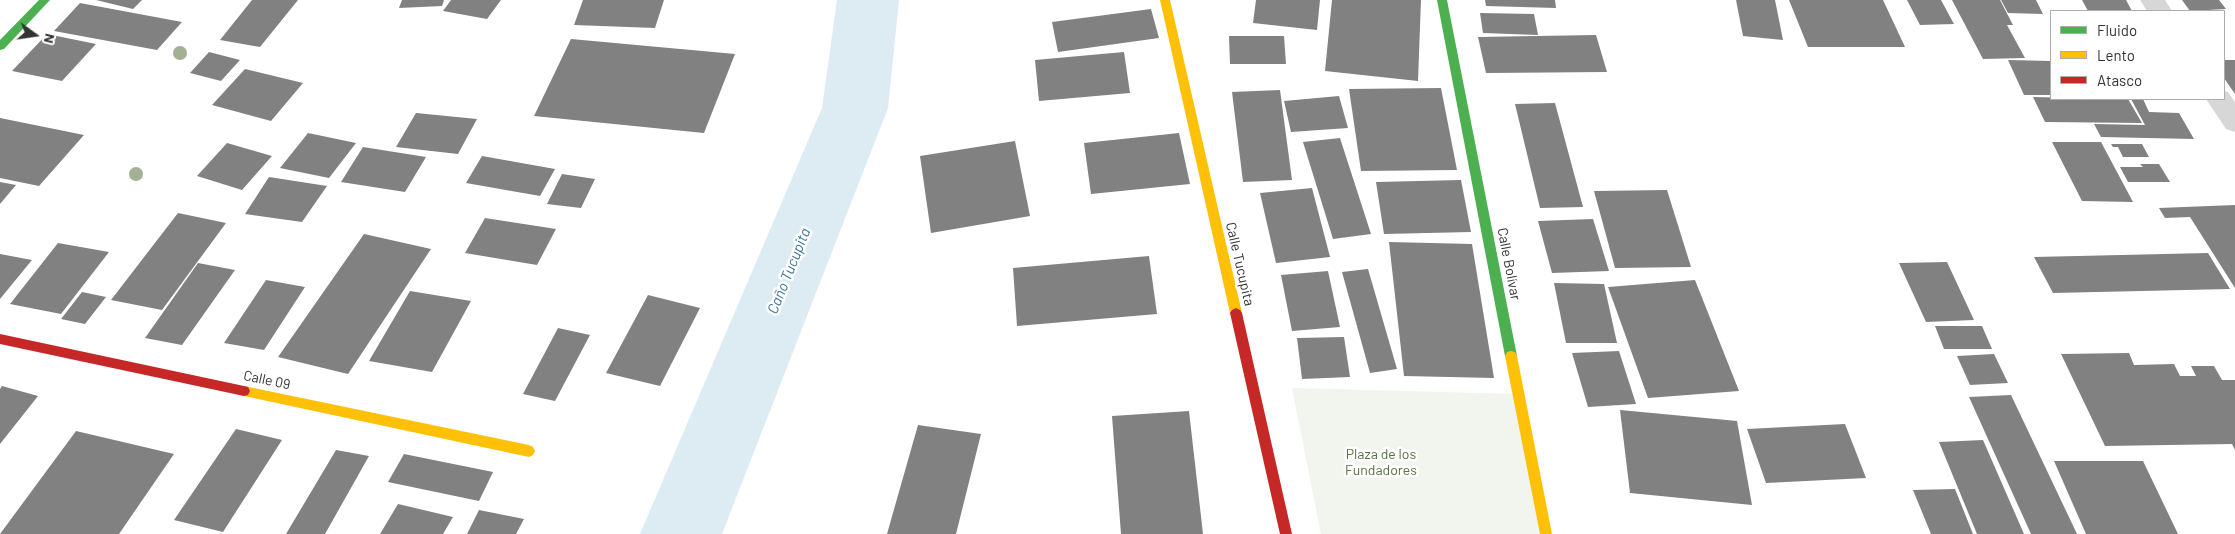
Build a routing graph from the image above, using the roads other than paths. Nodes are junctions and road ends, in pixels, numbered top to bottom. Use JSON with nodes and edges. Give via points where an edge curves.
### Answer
{"nodes":[{"id":1,"x":45,"y":0,"type":"edge"},
{"id":2,"x":1165,"y":0,"type":"edge"},
{"id":3,"x":1442,"y":0,"type":"edge"},
{"id":4,"x":0,"y":46,"type":"edge"},
{"id":5,"x":2220,"y":100,"type":"edge"},
{"id":6,"x":2235,"y":122,"type":"edge"},
{"id":7,"x":0,"y":338,"type":"edge"},
{"id":8,"x":529,"y":451,"type":"dead end"},
{"id":9,"x":1286,"y":534,"type":"edge"},
{"id":10,"x":1546,"y":534,"type":"edge"}],
"edges":[{"from":1,"to":4,"type":"street"},
{"from":2,"to":9,"type":"street","name":"Calle Tucupita"},
{"from":3,"to":10,"type":"street","name":"Calle Bolívar"},
{"from":5,"to":6,"type":"street"},
{"from":7,"to":8,"type":"street","name":"Calle 09"}]}
